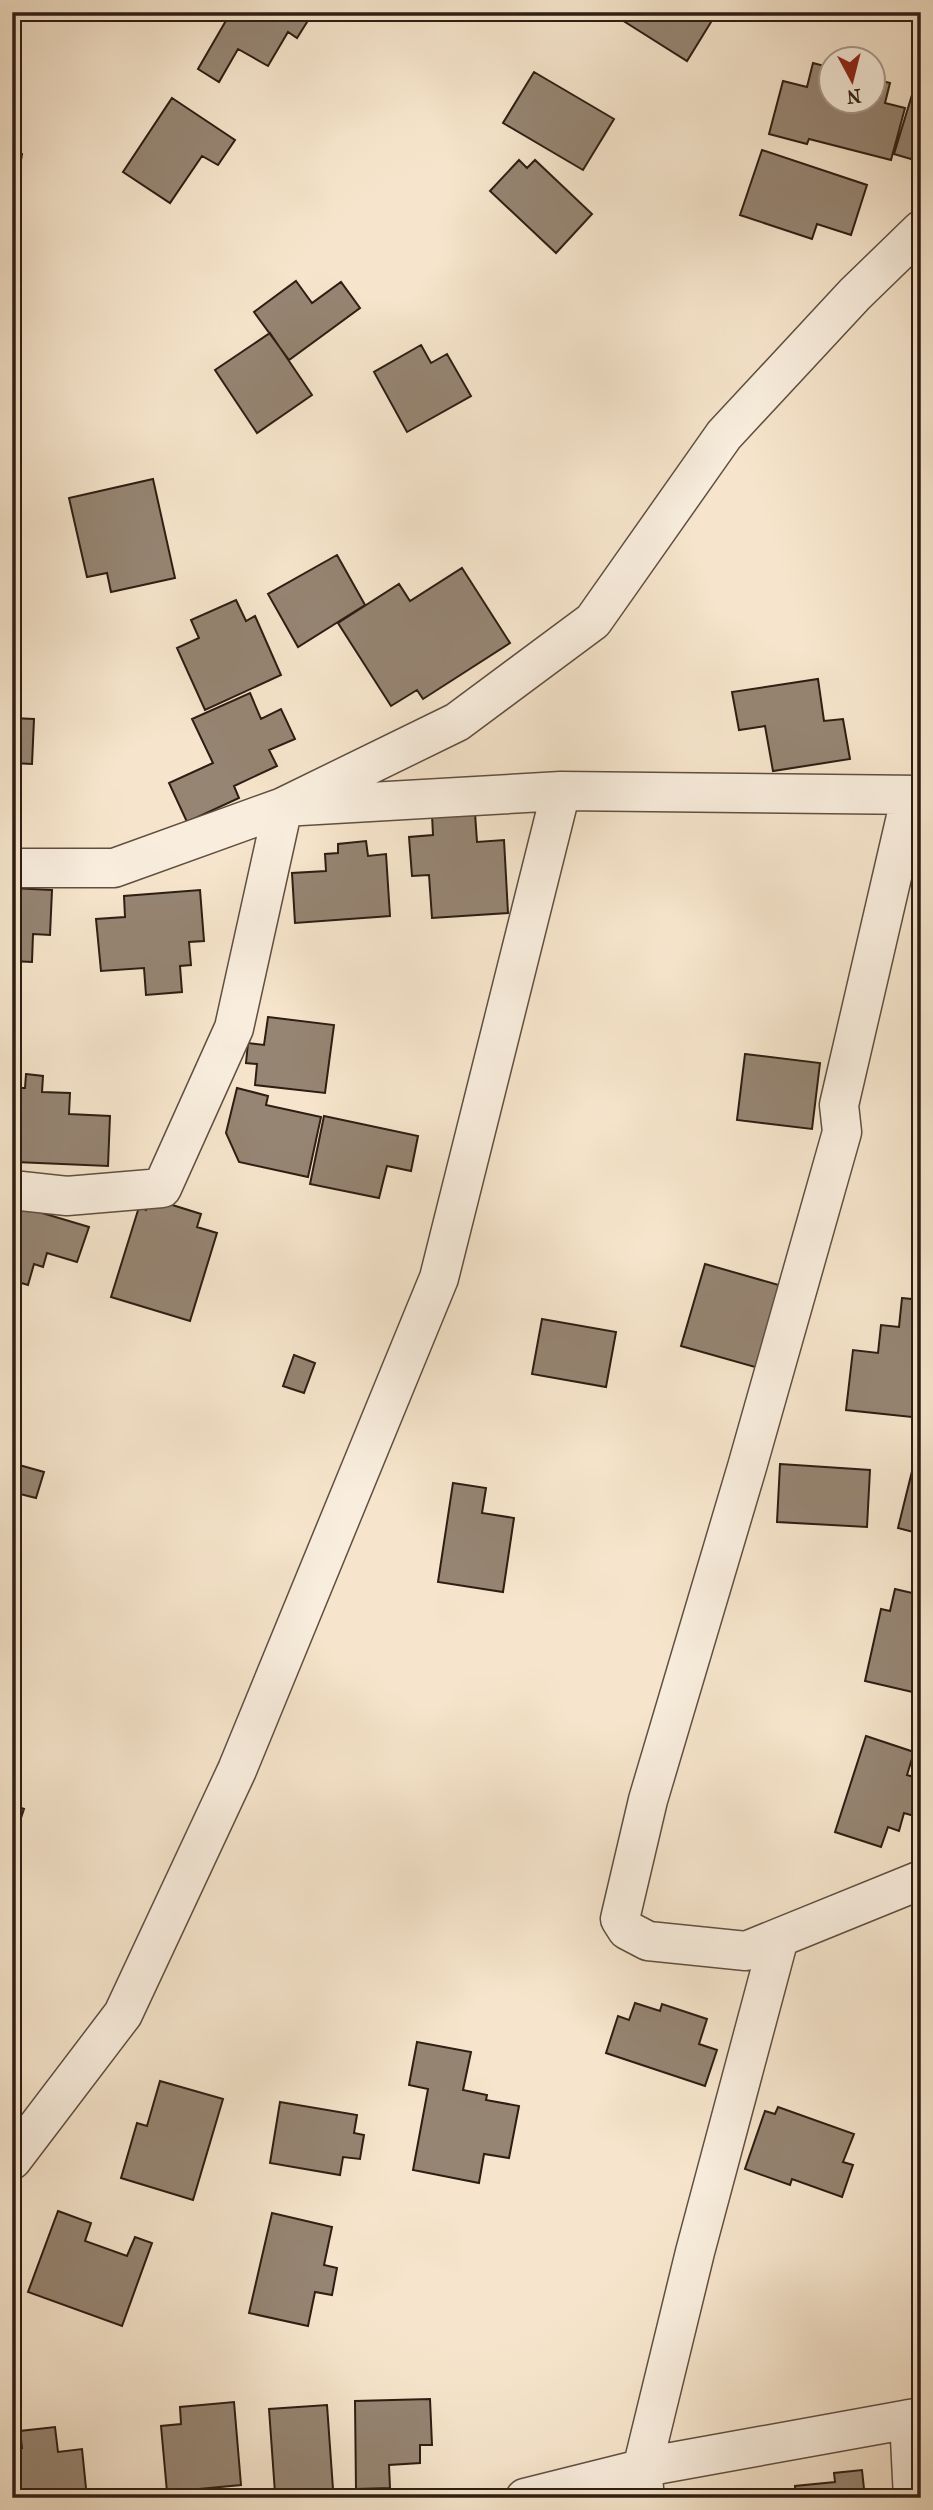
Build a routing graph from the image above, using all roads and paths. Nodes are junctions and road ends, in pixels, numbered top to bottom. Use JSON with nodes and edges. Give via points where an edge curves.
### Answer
{"nodes":[{"id":1,"x":921,"y":230,"type":"edge"},
{"id":2,"x":561,"y":791,"type":"junction"},
{"id":3,"x":916,"y":795,"type":"edge"},
{"id":4,"x":283,"y":807,"type":"junction"},
{"id":5,"x":12,"y":868,"type":"edge"},
{"id":6,"x":12,"y":1191,"type":"edge"},
{"id":7,"x":921,"y":1880,"type":"edge"},
{"id":8,"x":779,"y":1938,"type":"junction"},
{"id":9,"x":12,"y":2160,"type":"edge"},
{"id":10,"x":915,"y":2418,"type":"edge"},
{"id":11,"x":643,"y":2483,"type":"edge"},
{"id":12,"x":525,"y":2498,"type":"edge"},
{"id":13,"x":914,"y":2498,"type":"edge"}],
"edges":[{"from":1,"to":4,"type":"street","via":[[724,435],[593,621],[457,722]]},
{"from":2,"to":3,"type":"street"},
{"from":2,"to":4,"type":"street"},
{"from":2,"to":9,"type":"street","via":[[439,1278],[237,1770],[122,2014]]},
{"from":3,"to":8,"type":"street","via":[[839,1105],[842,1132],[648,1800],[620,1919],[627,1930],[648,1941],[746,1951]]},
{"from":4,"to":5,"type":"street","via":[[114,868]]},
{"from":4,"to":6,"type":"street","via":[[234,1028],[162,1188],[67,1196]]},
{"from":7,"to":8,"type":"street"},
{"from":8,"to":11,"type":"street","via":[[695,2252]]},
{"from":10,"to":11,"type":"street"},
{"from":10,"to":13,"type":"street"},
{"from":11,"to":12,"type":"street"}]}
